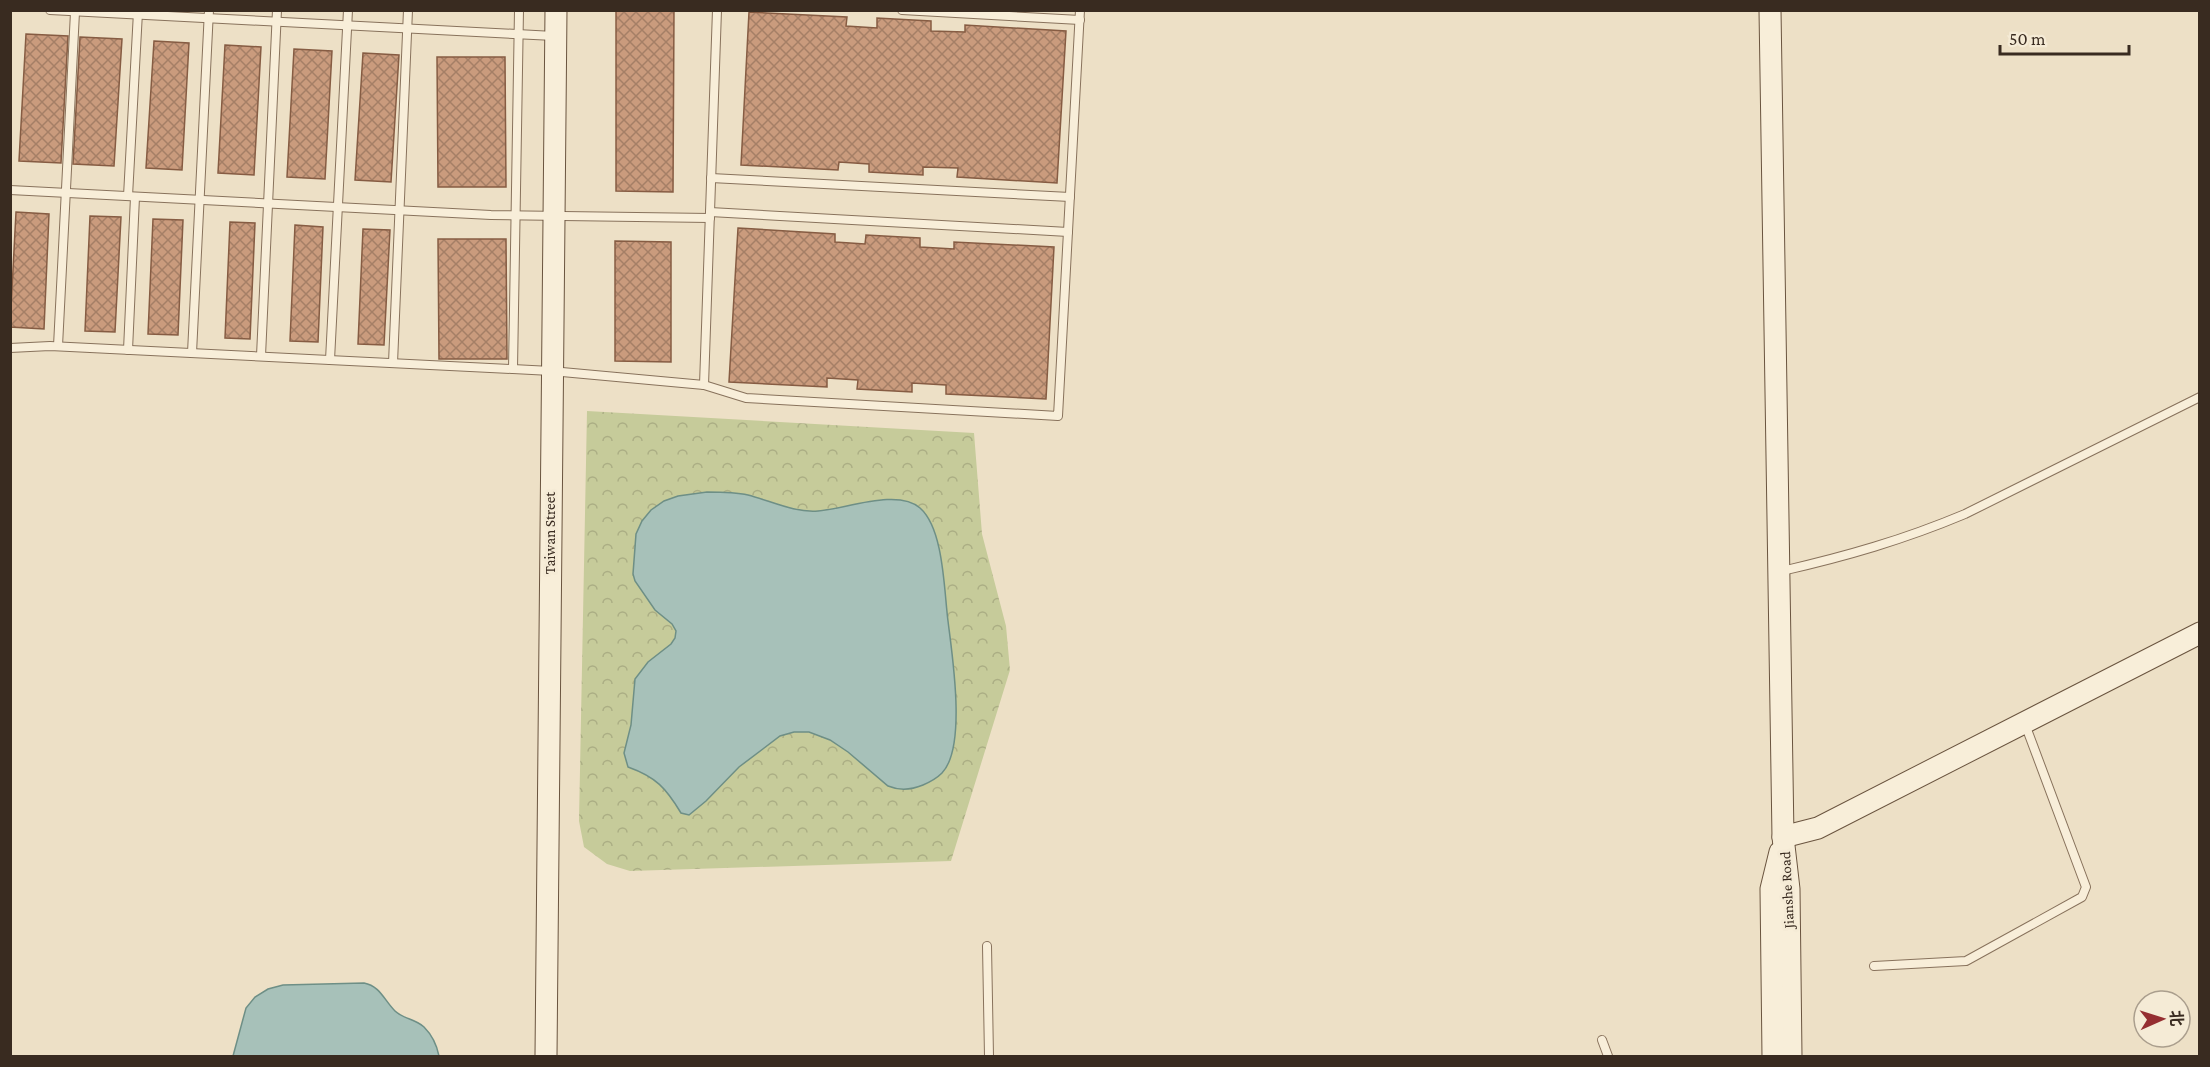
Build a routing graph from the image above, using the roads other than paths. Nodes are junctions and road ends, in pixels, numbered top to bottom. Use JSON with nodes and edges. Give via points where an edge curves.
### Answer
{"nodes":[{"id":1,"x":50,"y":10,"type":"edge"},
{"id":2,"x":277,"y":10,"type":"edge"},
{"id":3,"x":348,"y":10,"type":"edge"},
{"id":4,"x":408,"y":10,"type":"edge"},
{"id":5,"x":519,"y":10,"type":"edge"},
{"id":6,"x":556,"y":10,"type":"edge"},
{"id":7,"x":717,"y":10,"type":"edge"},
{"id":8,"x":902,"y":10,"type":"edge"},
{"id":9,"x":1080,"y":10,"type":"edge"},
{"id":10,"x":1770,"y":10,"type":"edge"},
{"id":11,"x":909,"y":11,"type":"edge"},
{"id":12,"x":75,"y":12,"type":"edge"},
{"id":13,"x":138,"y":13,"type":"edge"},
{"id":14,"x":209,"y":15,"type":"edge"},
{"id":15,"x":1080,"y":20,"type":"junction"},
{"id":16,"x":276,"y":22,"type":"junction"},
{"id":17,"x":347,"y":26,"type":"junction"},
{"id":18,"x":408,"y":29,"type":"junction"},
{"id":19,"x":518,"y":34,"type":"junction"},
{"id":20,"x":555,"y":36,"type":"junction"},
{"id":21,"x":711,"y":178,"type":"junction"},
{"id":22,"x":10,"y":190,"type":"edge"},
{"id":23,"x":66,"y":193,"type":"junction"},
{"id":24,"x":132,"y":197,"type":"junction"},
{"id":25,"x":1070,"y":198,"type":"junction"},
{"id":26,"x":199,"y":200,"type":"junction"},
{"id":27,"x":268,"y":204,"type":"junction"},
{"id":28,"x":338,"y":207,"type":"junction"},
{"id":29,"x":399,"y":210,"type":"junction"},
{"id":30,"x":516,"y":215,"type":"junction"},
{"id":31,"x":554,"y":215,"type":"junction"},
{"id":32,"x":710,"y":215,"type":"junction"},
{"id":33,"x":1068,"y":232,"type":"junction"},
{"id":34,"x":58,"y":346,"type":"junction"},
{"id":35,"x":10,"y":348,"type":"edge"},
{"id":36,"x":128,"y":350,"type":"junction"},
{"id":37,"x":192,"y":353,"type":"junction"},
{"id":38,"x":261,"y":356,"type":"junction"},
{"id":39,"x":330,"y":360,"type":"junction"},
{"id":40,"x":393,"y":363,"type":"junction"},
{"id":41,"x":513,"y":369,"type":"junction"},
{"id":42,"x":551,"y":371,"type":"junction"},
{"id":43,"x":704,"y":385,"type":"junction"},
{"id":44,"x":2199,"y":397,"type":"edge"},
{"id":45,"x":1779,"y":572,"type":"junction"},
{"id":46,"x":2199,"y":633,"type":"edge"},
{"id":47,"x":2025,"y":722,"type":"junction"},
{"id":48,"x":1783,"y":837,"type":"junction"},
{"id":49,"x":987,"y":946,"type":"dead end"},
{"id":50,"x":1874,"y":966,"type":"dead end"},
{"id":51,"x":1602,"y":1040,"type":"dead end"},
{"id":52,"x":546,"y":1056,"type":"edge"},
{"id":53,"x":989,"y":1056,"type":"edge"},
{"id":54,"x":1608,"y":1056,"type":"edge"},
{"id":55,"x":1773,"y":1056,"type":"edge"},
{"id":56,"x":1791,"y":1056,"type":"edge"}],
"edges":[{"from":1,"to":12,"type":"lane"},
{"from":2,"to":16,"type":"lane"},
{"from":3,"to":17,"type":"lane"},
{"from":4,"to":18,"type":"lane"},
{"from":5,"to":19,"type":"lane"},
{"from":6,"to":20,"type":"street","name":"Taiwan Street"},
{"from":7,"to":21,"type":"lane"},
{"from":8,"to":11,"type":"lane"},
{"from":9,"to":15,"type":"lane"},
{"from":10,"to":45,"type":"street"},
{"from":11,"to":15,"type":"lane"},
{"from":12,"to":13,"type":"lane"},
{"from":12,"to":23,"type":"lane"},
{"from":13,"to":14,"type":"lane"},
{"from":13,"to":24,"type":"lane"},
{"from":14,"to":16,"type":"lane"},
{"from":14,"to":26,"type":"lane"},
{"from":15,"to":25,"type":"lane"},
{"from":16,"to":17,"type":"lane"},
{"from":16,"to":27,"type":"lane"},
{"from":17,"to":18,"type":"lane"},
{"from":17,"to":28,"type":"lane"},
{"from":18,"to":19,"type":"lane"},
{"from":18,"to":29,"type":"lane"},
{"from":19,"to":20,"type":"lane"},
{"from":19,"to":30,"type":"lane"},
{"from":20,"to":31,"type":"street","name":"Taiwan Street"},
{"from":21,"to":25,"type":"lane"},
{"from":21,"to":32,"type":"lane"},
{"from":22,"to":23,"type":"lane"},
{"from":23,"to":24,"type":"lane"},
{"from":23,"to":34,"type":"lane"},
{"from":24,"to":26,"type":"lane"},
{"from":24,"to":36,"type":"lane"},
{"from":25,"to":33,"type":"lane"},
{"from":26,"to":27,"type":"lane"},
{"from":26,"to":37,"type":"lane"},
{"from":27,"to":28,"type":"lane"},
{"from":27,"to":38,"type":"lane"},
{"from":28,"to":29,"type":"lane"},
{"from":28,"to":39,"type":"lane"},
{"from":29,"to":30,"type":"lane"},
{"from":29,"to":40,"type":"lane"},
{"from":30,"to":31,"type":"lane"},
{"from":30,"to":41,"type":"lane"},
{"from":31,"to":32,"type":"lane"},
{"from":31,"to":42,"type":"street","name":"Taiwan Street"},
{"from":32,"to":33,"type":"lane"},
{"from":32,"to":43,"type":"lane"},
{"from":33,"to":43,"type":"lane","via":[[1058,416],[746,398]]},
{"from":34,"to":35,"type":"lane"},
{"from":34,"to":36,"type":"lane"},
{"from":36,"to":37,"type":"lane"},
{"from":37,"to":38,"type":"lane"},
{"from":38,"to":39,"type":"lane"},
{"from":39,"to":40,"type":"lane"},
{"from":40,"to":41,"type":"lane"},
{"from":41,"to":42,"type":"lane"},
{"from":42,"to":43,"type":"lane"},
{"from":42,"to":52,"type":"street","name":"Taiwan Street"},
{"from":44,"to":45,"type":"lane","via":[[1965,514],[1871,550]]},
{"from":45,"to":48,"type":"street"},
{"from":46,"to":47,"type":"street"},
{"from":47,"to":48,"type":"street","via":[[1818,828]]},
{"from":47,"to":50,"type":"lane","via":[[2086,886],[2082,897],[1966,961]]},
{"from":48,"to":55,"type":"street","name":"Jianshe Road","via":[[1771,889]]},
{"from":48,"to":56,"type":"street","name":"Jianshe Road","via":[[1789,889]]},
{"from":49,"to":53,"type":"lane"},
{"from":51,"to":54,"type":"lane"}]}
